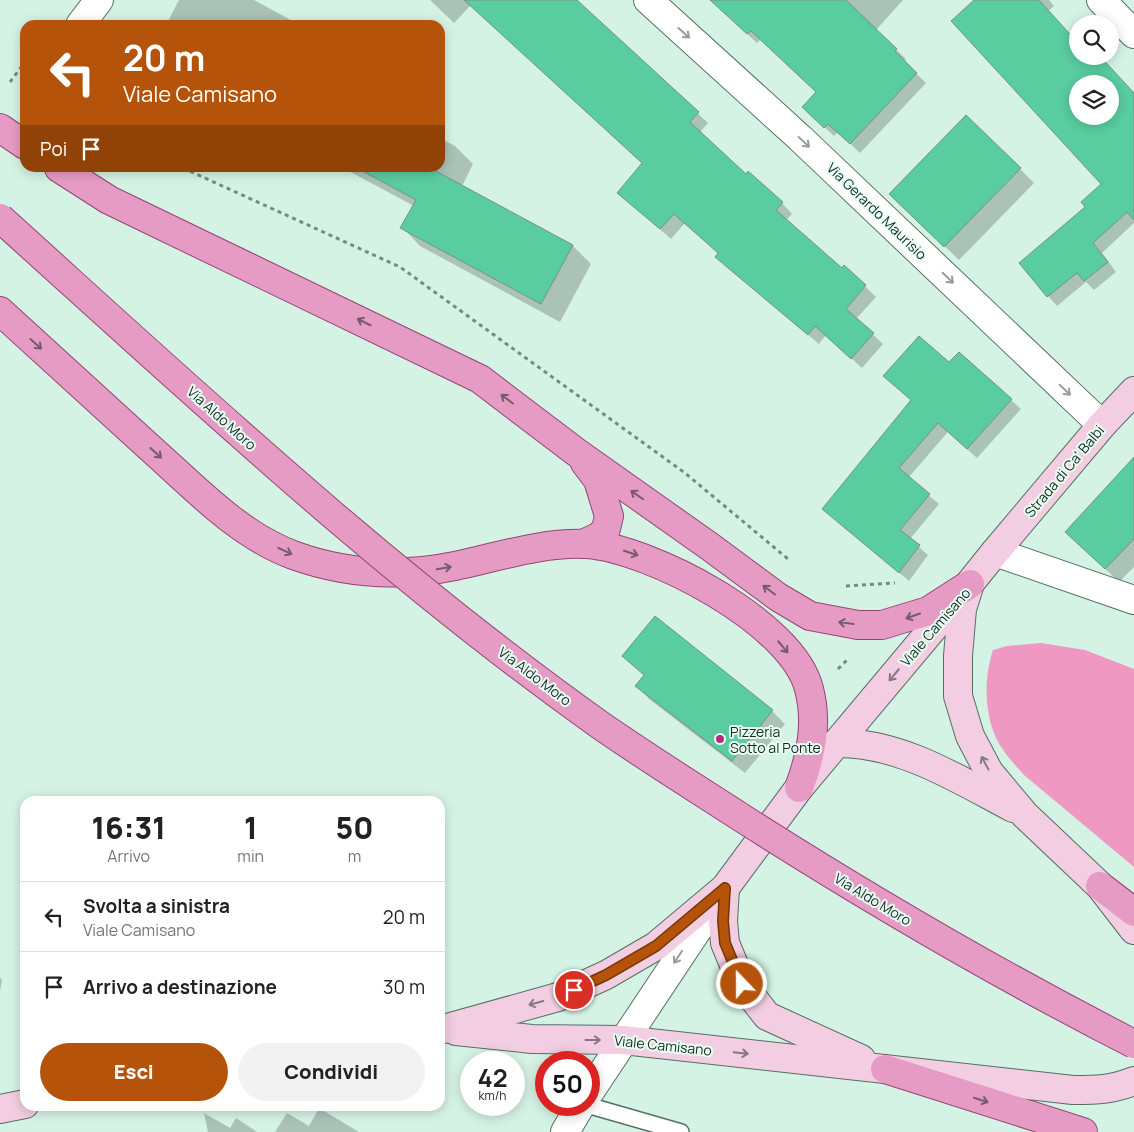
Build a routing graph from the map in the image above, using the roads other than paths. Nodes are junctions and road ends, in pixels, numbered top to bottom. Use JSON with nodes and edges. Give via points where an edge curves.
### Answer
{"nodes":[{"id":1,"x":99,"y":0,"type":"edge"},
{"id":2,"x":648,"y":0,"type":"edge"},
{"id":3,"x":1101,"y":0,"type":"edge"},
{"id":4,"x":84,"y":20,"type":"edge"},
{"id":5,"x":1134,"y":34,"type":"edge"},
{"id":6,"x":0,"y":128,"type":"edge"},
{"id":7,"x":20,"y":142,"type":"edge"},
{"id":8,"x":65,"y":172,"type":"edge"},
{"id":9,"x":0,"y":218,"type":"edge"},
{"id":10,"x":0,"y":311,"type":"edge"},
{"id":11,"x":1134,"y":392,"type":"edge"},
{"id":12,"x":1102,"y":425,"type":"junction"},
{"id":13,"x":576,"y":452,"type":"junction"},
{"id":14,"x":583,"y":544,"type":"junction"},
{"id":15,"x":995,"y":552,"type":"junction"},
{"id":16,"x":970,"y":584,"type":"junction"},
{"id":17,"x":1134,"y":600,"type":"edge"},
{"id":18,"x":836,"y":743,"type":"junction"},
{"id":19,"x":799,"y":788,"type":"junction"},
{"id":20,"x":1025,"y":815,"type":"junction"},
{"id":21,"x":1100,"y":886,"type":"junction"},
{"id":22,"x":725,"y":888,"type":"junction"},
{"id":23,"x":1134,"y":912,"type":"edge"},
{"id":24,"x":1134,"y":930,"type":"edge"},
{"id":25,"x":445,"y":1029,"type":"edge"},
{"id":26,"x":445,"y":1030,"type":"edge"},
{"id":27,"x":623,"y":1040,"type":"junction"},
{"id":28,"x":1134,"y":1044,"type":"edge"},
{"id":29,"x":885,"y":1069,"type":"junction"},
{"id":30,"x":600,"y":1076,"type":"edge"},
{"id":31,"x":1134,"y":1081,"type":"edge"},
{"id":32,"x":20,"y":1105,"type":"edge"},
{"id":33,"x":0,"y":1109,"type":"edge"},
{"id":34,"x":600,"y":1109,"type":"edge"},
{"id":35,"x":574,"y":1116,"type":"edge"},
{"id":36,"x":565,"y":1132,"type":"edge"},
{"id":37,"x":681,"y":1132,"type":"edge"},
{"id":38,"x":1083,"y":1132,"type":"edge"}],
"edges":[{"from":1,"to":4,"type":"street"},
{"from":2,"to":12,"type":"street","name":"Via Gerardo Maurisio","one_way":true,"via":[[800,138]]},
{"from":3,"to":5,"type":"street"},
{"from":6,"to":7,"type":"main road"},
{"from":13,"to":8,"type":"main road","one_way":true,"via":[[480,379],[109,200]]},
{"from":9,"to":28,"type":"main road","name":"Via Aldo Moro","bridge":true,"via":[[301,490],[420,587],[599,724],[802,856],[900,915]]},
{"from":10,"to":14,"type":"main road","one_way":true,"via":[[204,497],[247,530],[289,553],[352,570],[424,572],[554,546]]},
{"from":11,"to":12,"type":"main road","name":"Strada di Ca' Balbi"},
{"from":12,"to":15,"type":"main road","name":"Strada di Ca' Balbi"},
{"from":13,"to":14,"type":"main road","via":[[598,480],[608,516],[606,529],[600,536]]},
{"from":16,"to":13,"type":"main road","one_way":true,"via":[[928,611],[882,625],[858,625],[810,616],[778,598]]},
{"from":14,"to":19,"type":"main road","one_way":true,"via":[[609,546],[672,570],[753,618],[774,636],[809,686],[812,746]]},
{"from":15,"to":16,"type":"main road","name":"Strada di Ca' Balbi"},
{"from":15,"to":17,"type":"street"},
{"from":16,"to":18,"type":"main road","name":"Viale Camisano","one_way":true},
{"from":20,"to":16,"type":"main road","name":"Viale Camisano","one_way":true,"via":[[989,772],[970,736],[958,696],[962,609]]},
{"from":18,"to":19,"type":"main road","name":"Viale Camisano"},
{"from":18,"to":20,"type":"main road","name":"Viale Camisano","via":[[888,749],[954,776]]},
{"from":19,"to":22,"type":"main road","name":"Viale Camisano"},
{"from":20,"to":21,"type":"main road","name":"Viale Camisano"},
{"from":21,"to":23,"type":"main road"},
{"from":21,"to":24,"type":"main road","name":"Viale Camisano"},
{"from":22,"to":25,"type":"main road","name":"Viale Camisano","one_way":true,"via":[[656,946],[606,975],[558,997]]},
{"from":22,"to":27,"type":"street","one_way":true},
{"from":22,"to":29,"type":"main road","name":"Viale Camisano","via":[[725,943],[742,984],[767,1016]]},
{"from":26,"to":27,"type":"main road","name":"Viale Camisano","one_way":true,"via":[[532,1039]]},
{"from":27,"to":29,"type":"main road","name":"Viale Camisano","one_way":true},
{"from":27,"to":30,"type":"street"},
{"from":29,"to":31,"type":"main road","name":"Viale Camisano","via":[[1073,1090],[1103,1090]]},
{"from":29,"to":38,"type":"main road","one_way":true},
{"from":32,"to":33,"type":"main road"},
{"from":34,"to":37,"type":"lane"},
{"from":35,"to":36,"type":"street"}]}
